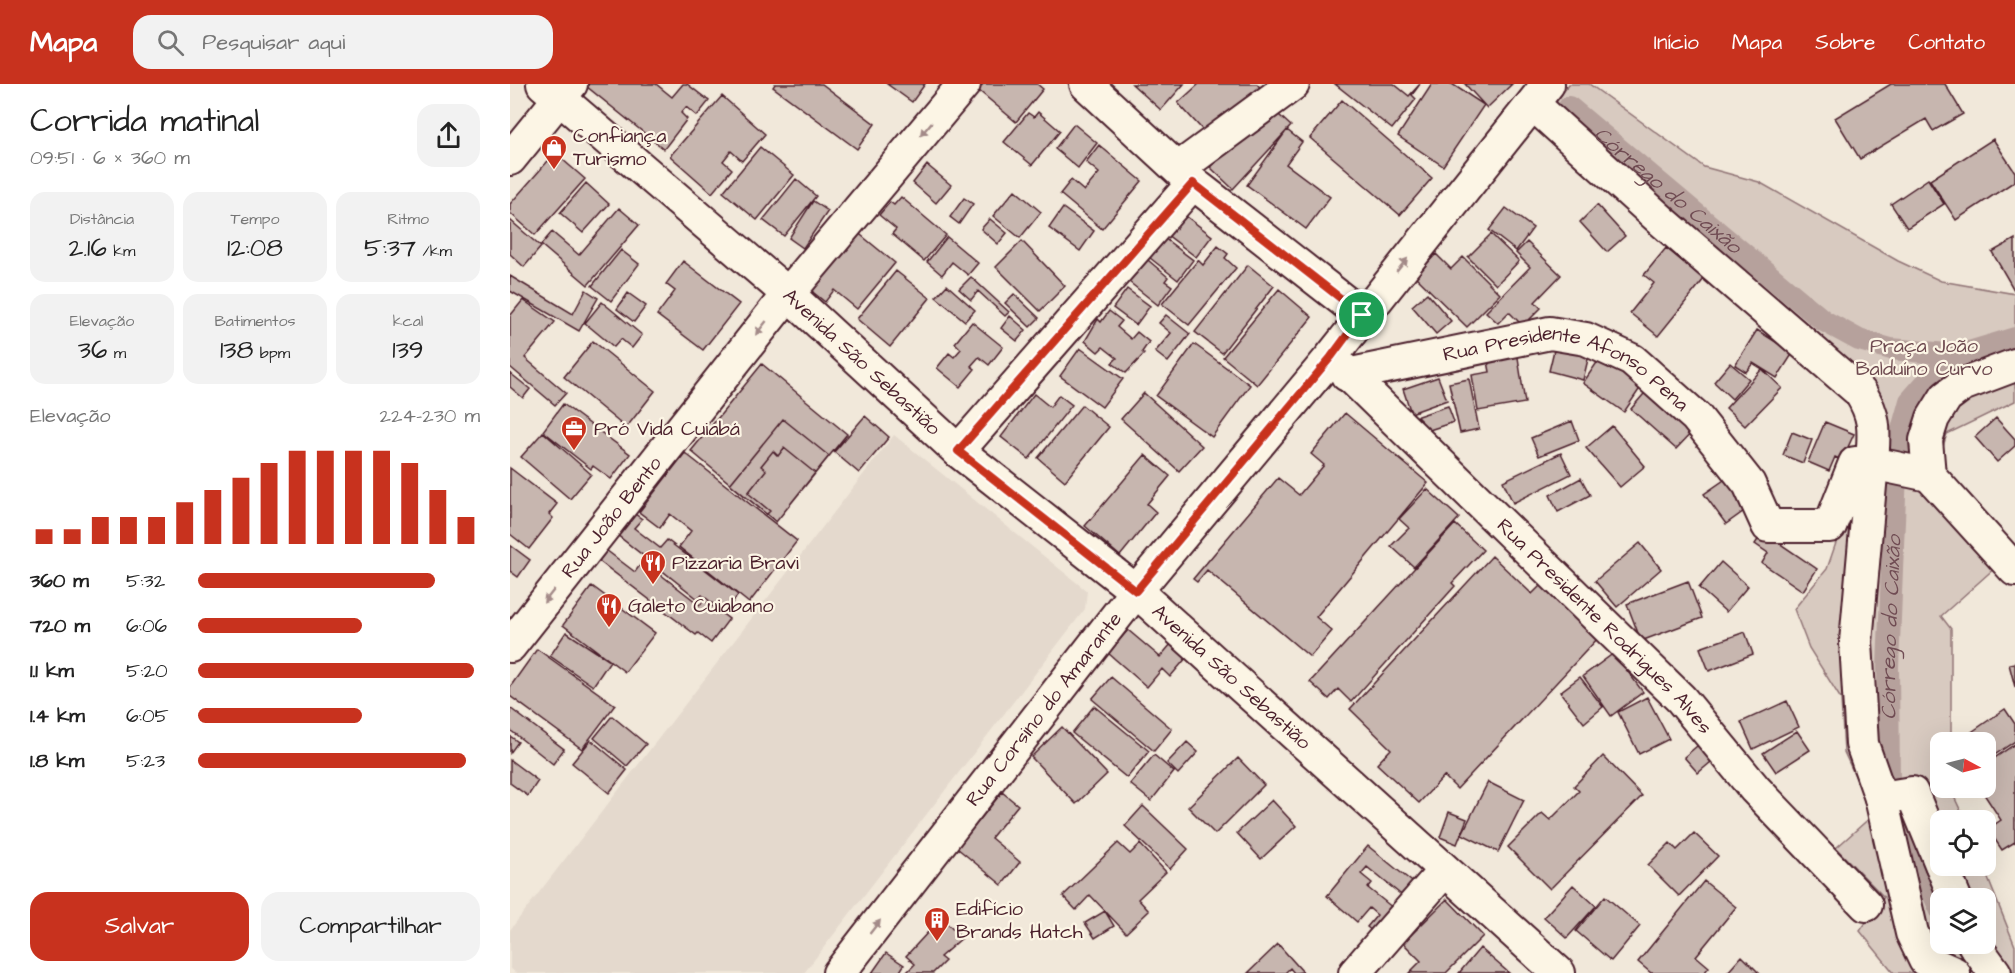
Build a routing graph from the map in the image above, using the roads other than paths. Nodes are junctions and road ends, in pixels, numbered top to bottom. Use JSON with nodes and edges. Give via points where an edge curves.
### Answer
{"nodes":[{"id":1,"x":964,"y":84,"type":"edge"},
{"id":2,"x":1086,"y":84,"type":"edge"},
{"id":3,"x":1293,"y":84,"type":"edge"},
{"id":4,"x":558,"y":89,"type":"edge"},
{"id":5,"x":1540,"y":94,"type":"edge"},
{"id":6,"x":510,"y":159,"type":"edge"},
{"id":7,"x":1186,"y":176,"type":"junction"},
{"id":8,"x":788,"y":294,"type":"junction"},
{"id":9,"x":1362,"y":315,"type":"junction"},
{"id":10,"x":2015,"y":365,"type":"edge"},
{"id":11,"x":1339,"y":366,"type":"junction"},
{"id":12,"x":958,"y":451,"type":"junction"},
{"id":13,"x":1908,"y":469,"type":"junction"},
{"id":14,"x":2015,"y":544,"type":"edge"},
{"id":15,"x":2015,"y":570,"type":"edge"},
{"id":16,"x":1136,"y":591,"type":"junction"},
{"id":17,"x":510,"y":646,"type":"edge"},
{"id":18,"x":1881,"y":798,"type":"junction"},
{"id":19,"x":1930,"y":838,"type":"edge"},
{"id":20,"x":1444,"y":871,"type":"junction"},
{"id":21,"x":1866,"y":905,"type":"dead end"},
{"id":22,"x":1981,"y":954,"type":"edge"},
{"id":23,"x":839,"y":973,"type":"edge"},
{"id":24,"x":1355,"y":973,"type":"edge"},
{"id":25,"x":1559,"y":973,"type":"edge"},
{"id":26,"x":1954,"y":973,"type":"edge"},
{"id":27,"x":1995,"y":973,"type":"edge"}],
"edges":[{"from":1,"to":8,"type":"street","name":"Rua João Bento","one_way":true},
{"from":2,"to":7,"type":"street"},
{"from":3,"to":7,"type":"street"},
{"from":4,"to":6,"type":"street"},
{"from":4,"to":8,"type":"street","name":"Avenida São Sebastião"},
{"from":9,"to":5,"type":"street","name":"Rua Corsino do Amarante","one_way":true},
{"from":5,"to":13,"type":"street","via":[[1662,221],[1860,392],[1874,421]]},
{"from":7,"to":9,"type":"street"},
{"from":7,"to":12,"type":"street"},
{"from":8,"to":12,"type":"street","name":"Avenida São Sebastião"},
{"from":8,"to":17,"type":"street","name":"Rua João Bento","one_way":true},
{"from":9,"to":11,"type":"street","name":"Rua Corsino do Amarante"},
{"from":10,"to":13,"type":"street","via":[[1962,385],[1946,397]]},
{"from":11,"to":13,"type":"street","name":"Rua Presidente Afonso Pena","via":[[1550,333],[1586,339],[1632,360],[1696,417],[1749,484],[1768,526],[1830,526],[1855,463]]},
{"from":11,"to":16,"type":"street","name":"Rua Corsino do Amarante"},
{"from":11,"to":21,"type":"street","name":"Rua Presidente Rodrigues Alves","via":[[1681,699],[1755,789]]},
{"from":12,"to":16,"type":"street","name":"Avenida São Sebastião"},
{"from":13,"to":14,"type":"street"},
{"from":13,"to":15,"type":"street"},
{"from":13,"to":18,"type":"street","via":[[1856,642],[1862,744]]},
{"from":16,"to":20,"type":"street","name":"Avenida São Sebastião"},
{"from":23,"to":16,"type":"street","name":"Rua Corsino do Amarante","one_way":true},
{"from":18,"to":19,"type":"street","via":[[1912,793]]},
{"from":18,"to":26,"type":"street","via":[[1912,933],[1925,960]]},
{"from":20,"to":24,"type":"street"},
{"from":20,"to":25,"type":"street","name":"Avenida São Sebastião"},
{"from":22,"to":27,"type":"street"}]}
